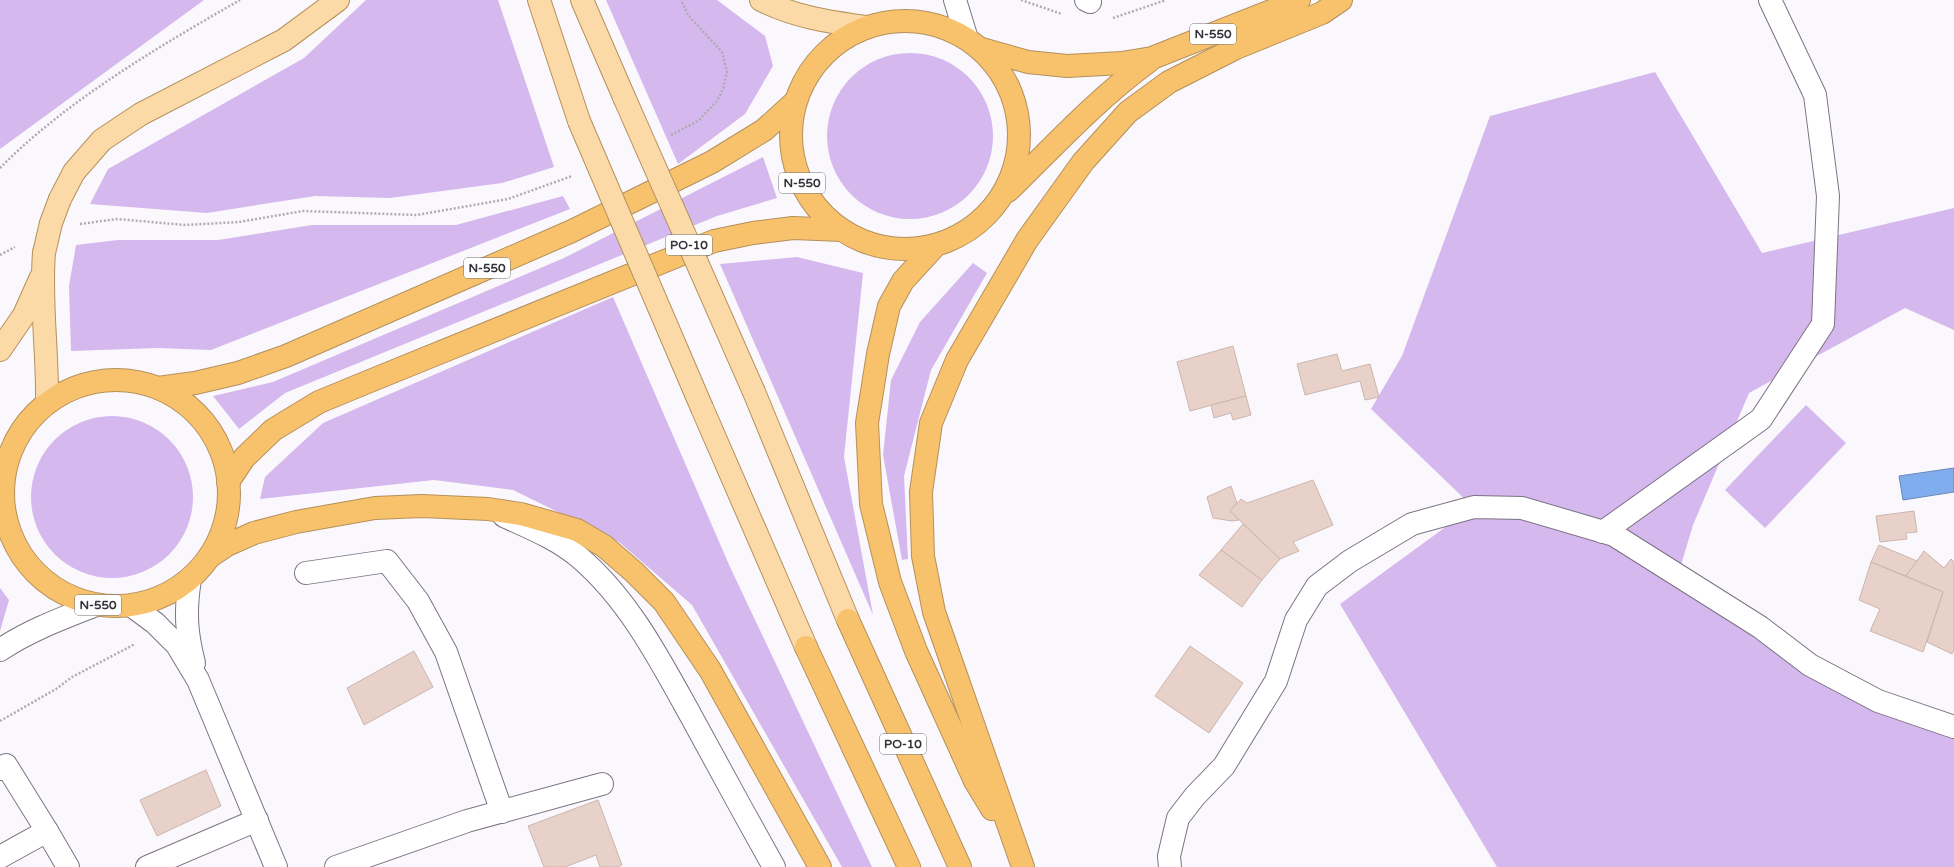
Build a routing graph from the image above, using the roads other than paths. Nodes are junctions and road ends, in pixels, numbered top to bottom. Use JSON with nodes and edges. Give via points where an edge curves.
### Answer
{"nodes":[{"id":1,"x":338,"y":0,"type":"edge"},
{"id":2,"x":539,"y":0,"type":"edge"},
{"id":3,"x":582,"y":0,"type":"edge"},
{"id":4,"x":761,"y":0,"type":"edge"},
{"id":5,"x":955,"y":0,"type":"edge"},
{"id":6,"x":1299,"y":0,"type":"edge"},
{"id":7,"x":1341,"y":0,"type":"edge"},
{"id":8,"x":1770,"y":0,"type":"edge"},
{"id":9,"x":866,"y":27,"type":"junction"},
{"id":10,"x":975,"y":44,"type":"junction"},
{"id":11,"x":1152,"y":58,"type":"junction"},
{"id":12,"x":795,"y":102,"type":"junction"},
{"id":13,"x":1001,"y":197,"type":"junction"},
{"id":14,"x":842,"y":230,"type":"junction"},
{"id":15,"x":935,"y":246,"type":"junction"},
{"id":16,"x":42,"y":274,"type":"junction"},
{"id":17,"x":0,"y":350,"type":"edge"},
{"id":18,"x":158,"y":388,"type":"junction"},
{"id":19,"x":47,"y":403,"type":"junction"},
{"id":20,"x":8,"y":442,"type":"edge"},
{"id":21,"x":228,"y":482,"type":"junction"},
{"id":22,"x":488,"y":509,"type":"junction"},
{"id":23,"x":4,"y":523,"type":"edge"},
{"id":24,"x":1602,"y":532,"type":"junction"},
{"id":25,"x":209,"y":557,"type":"junction"},
{"id":26,"x":306,"y":573,"type":"dead end"},
{"id":27,"x":190,"y":579,"type":"junction"},
{"id":28,"x":96,"y":605,"type":"junction"},
{"id":29,"x":132,"y":606,"type":"junction"},
{"id":30,"x":848,"y":620,"type":"joint"},
{"id":31,"x":806,"y":647,"type":"joint"},
{"id":32,"x":0,"y":650,"type":"edge"},
{"id":33,"x":198,"y":680,"type":"junction"},
{"id":34,"x":1954,"y":727,"type":"edge"},
{"id":35,"x":0,"y":769,"type":"edge"},
{"id":36,"x":602,"y":784,"type":"dead end"},
{"id":37,"x":502,"y":812,"type":"junction"},
{"id":38,"x":257,"y":820,"type":"junction"},
{"id":39,"x":47,"y":831,"type":"junction"},
{"id":40,"x":1010,"y":834,"type":"junction"},
{"id":41,"x":0,"y":857,"type":"edge"},
{"id":42,"x":68,"y":867,"type":"edge"},
{"id":43,"x":147,"y":867,"type":"edge"},
{"id":44,"x":276,"y":867,"type":"edge"},
{"id":45,"x":336,"y":867,"type":"edge"},
{"id":46,"x":774,"y":867,"type":"edge"},
{"id":47,"x":820,"y":867,"type":"edge"},
{"id":48,"x":909,"y":867,"type":"edge"},
{"id":49,"x":960,"y":867,"type":"edge"},
{"id":50,"x":1023,"y":867,"type":"edge"},
{"id":51,"x":1170,"y":867,"type":"edge"}],
"edges":[{"from":1,"to":16,"type":"main road","bridge":true,"via":[[284,40],[141,114],[102,140],[74,172],[60,199],[51,223]]},
{"from":2,"to":31,"type":"main road","bridge":true,"via":[[579,121]]},
{"from":3,"to":30,"type":"main road","number":"PO-10","bridge":true,"via":[[754,392]]},
{"from":4,"to":9,"type":"main road","via":[[802,17]]},
{"from":5,"to":10,"type":"street"},
{"from":6,"to":11,"type":"highway","number":"N-550"},
{"from":7,"to":40,"type":"highway","via":[[1322,13],[1236,48],[1169,82],[1128,112],[1083,162],[1027,240],[957,360],[931,423],[921,492],[923,556],[934,612]]},
{"from":8,"to":24,"type":"street","via":[[1815,95],[1828,196],[1823,324],[1761,419]]},
{"from":9,"to":10,"type":"highway","number":"N-550","via":[[892,21],[918,20],[944,27]]},
{"from":9,"to":12,"type":"highway","number":"N-550","via":[[842,38],[822,55],[806,77]]},
{"from":10,"to":11,"type":"highway","number":"N-550","via":[[1028,62],[1067,66],[1096,66]]},
{"from":10,"to":13,"type":"highway","number":"N-550","via":[[997,67],[1009,86],[1020,131],[1018,154],[1012,176]]},
{"from":11,"to":13,"type":"highway","number":"N-550","via":[[1104,97]]},
{"from":12,"to":14,"type":"highway","number":"N-550","via":[[791,130],[794,160],[803,187],[820,211]]},
{"from":12,"to":18,"type":"highway","number":"N-550","via":[[764,130],[712,162],[572,231],[286,356],[238,373]]},
{"from":13,"to":15,"type":"highway","number":"N-550","via":[[989,214],[973,227]]},
{"from":14,"to":15,"type":"highway","number":"N-550","via":[[871,244],[903,249]]},
{"from":14,"to":21,"type":"highway","number":"N-550","via":[[793,228],[753,232],[714,241],[319,402],[273,430],[244,458]]},
{"from":15,"to":40,"type":"highway","via":[[903,281],[889,306],[867,423],[871,504],[890,582],[916,651],[986,802]]},
{"from":16,"to":17,"type":"main road","via":[[24,315]]},
{"from":16,"to":19,"type":"main road","via":[[48,367]]},
{"from":18,"to":19,"type":"highway","number":"N-550","via":[[130,381],[100,381],[72,388]]},
{"from":18,"to":21,"type":"highway","number":"N-550","via":[[185,404],[206,426],[221,452]]},
{"from":19,"to":20,"type":"highway","number":"N-550"},
{"from":20,"to":23,"type":"highway","number":"N-550","via":[[2,496]]},
{"from":21,"to":25,"type":"highway","number":"N-550","via":[[228,508],[222,534]]},
{"from":22,"to":25,"type":"highway","via":[[422,506],[375,508],[296,522],[254,533]]},
{"from":22,"to":46,"type":"street","via":[[545,534],[580,557],[630,613],[671,680]]},
{"from":22,"to":47,"type":"highway","via":[[521,514],[577,530],[604,546],[664,602],[710,670]]},
{"from":23,"to":28,"type":"highway","number":"N-550","via":[[20,554],[40,578],[66,595]]},
{"from":24,"to":34,"type":"street","via":[[1614,535],[1760,627],[1810,665],[1878,701]]},
{"from":24,"to":51,"type":"street","via":[[1522,508],[1474,507],[1412,524],[1350,561],[1317,586],[1296,620],[1276,681],[1224,766],[1178,818],[1169,856]]},
{"from":25,"to":27,"type":"highway","number":"N-550"},
{"from":26,"to":37,"type":"street","via":[[387,561],[418,601],[446,652]]},
{"from":27,"to":29,"type":"highway","number":"N-550","via":[[163,596]]},
{"from":27,"to":33,"type":"street","via":[[186,606],[188,639]]},
{"from":28,"to":29,"type":"highway","number":"N-550"},
{"from":28,"to":32,"type":"street","via":[[44,625]]},
{"from":29,"to":33,"type":"street","via":[[155,623],[176,645]]},
{"from":30,"to":49,"type":"highway","number":"PO-10"},
{"from":31,"to":48,"type":"highway"},
{"from":33,"to":38,"type":"street"},
{"from":35,"to":39,"type":"street","via":[[6,765]]},
{"from":36,"to":37,"type":"street"},
{"from":37,"to":45,"type":"street","via":[[467,821]]},
{"from":38,"to":43,"type":"street"},
{"from":38,"to":44,"type":"street"},
{"from":39,"to":41,"type":"street"},
{"from":39,"to":42,"type":"street"},
{"from":40,"to":50,"type":"highway"}]}
